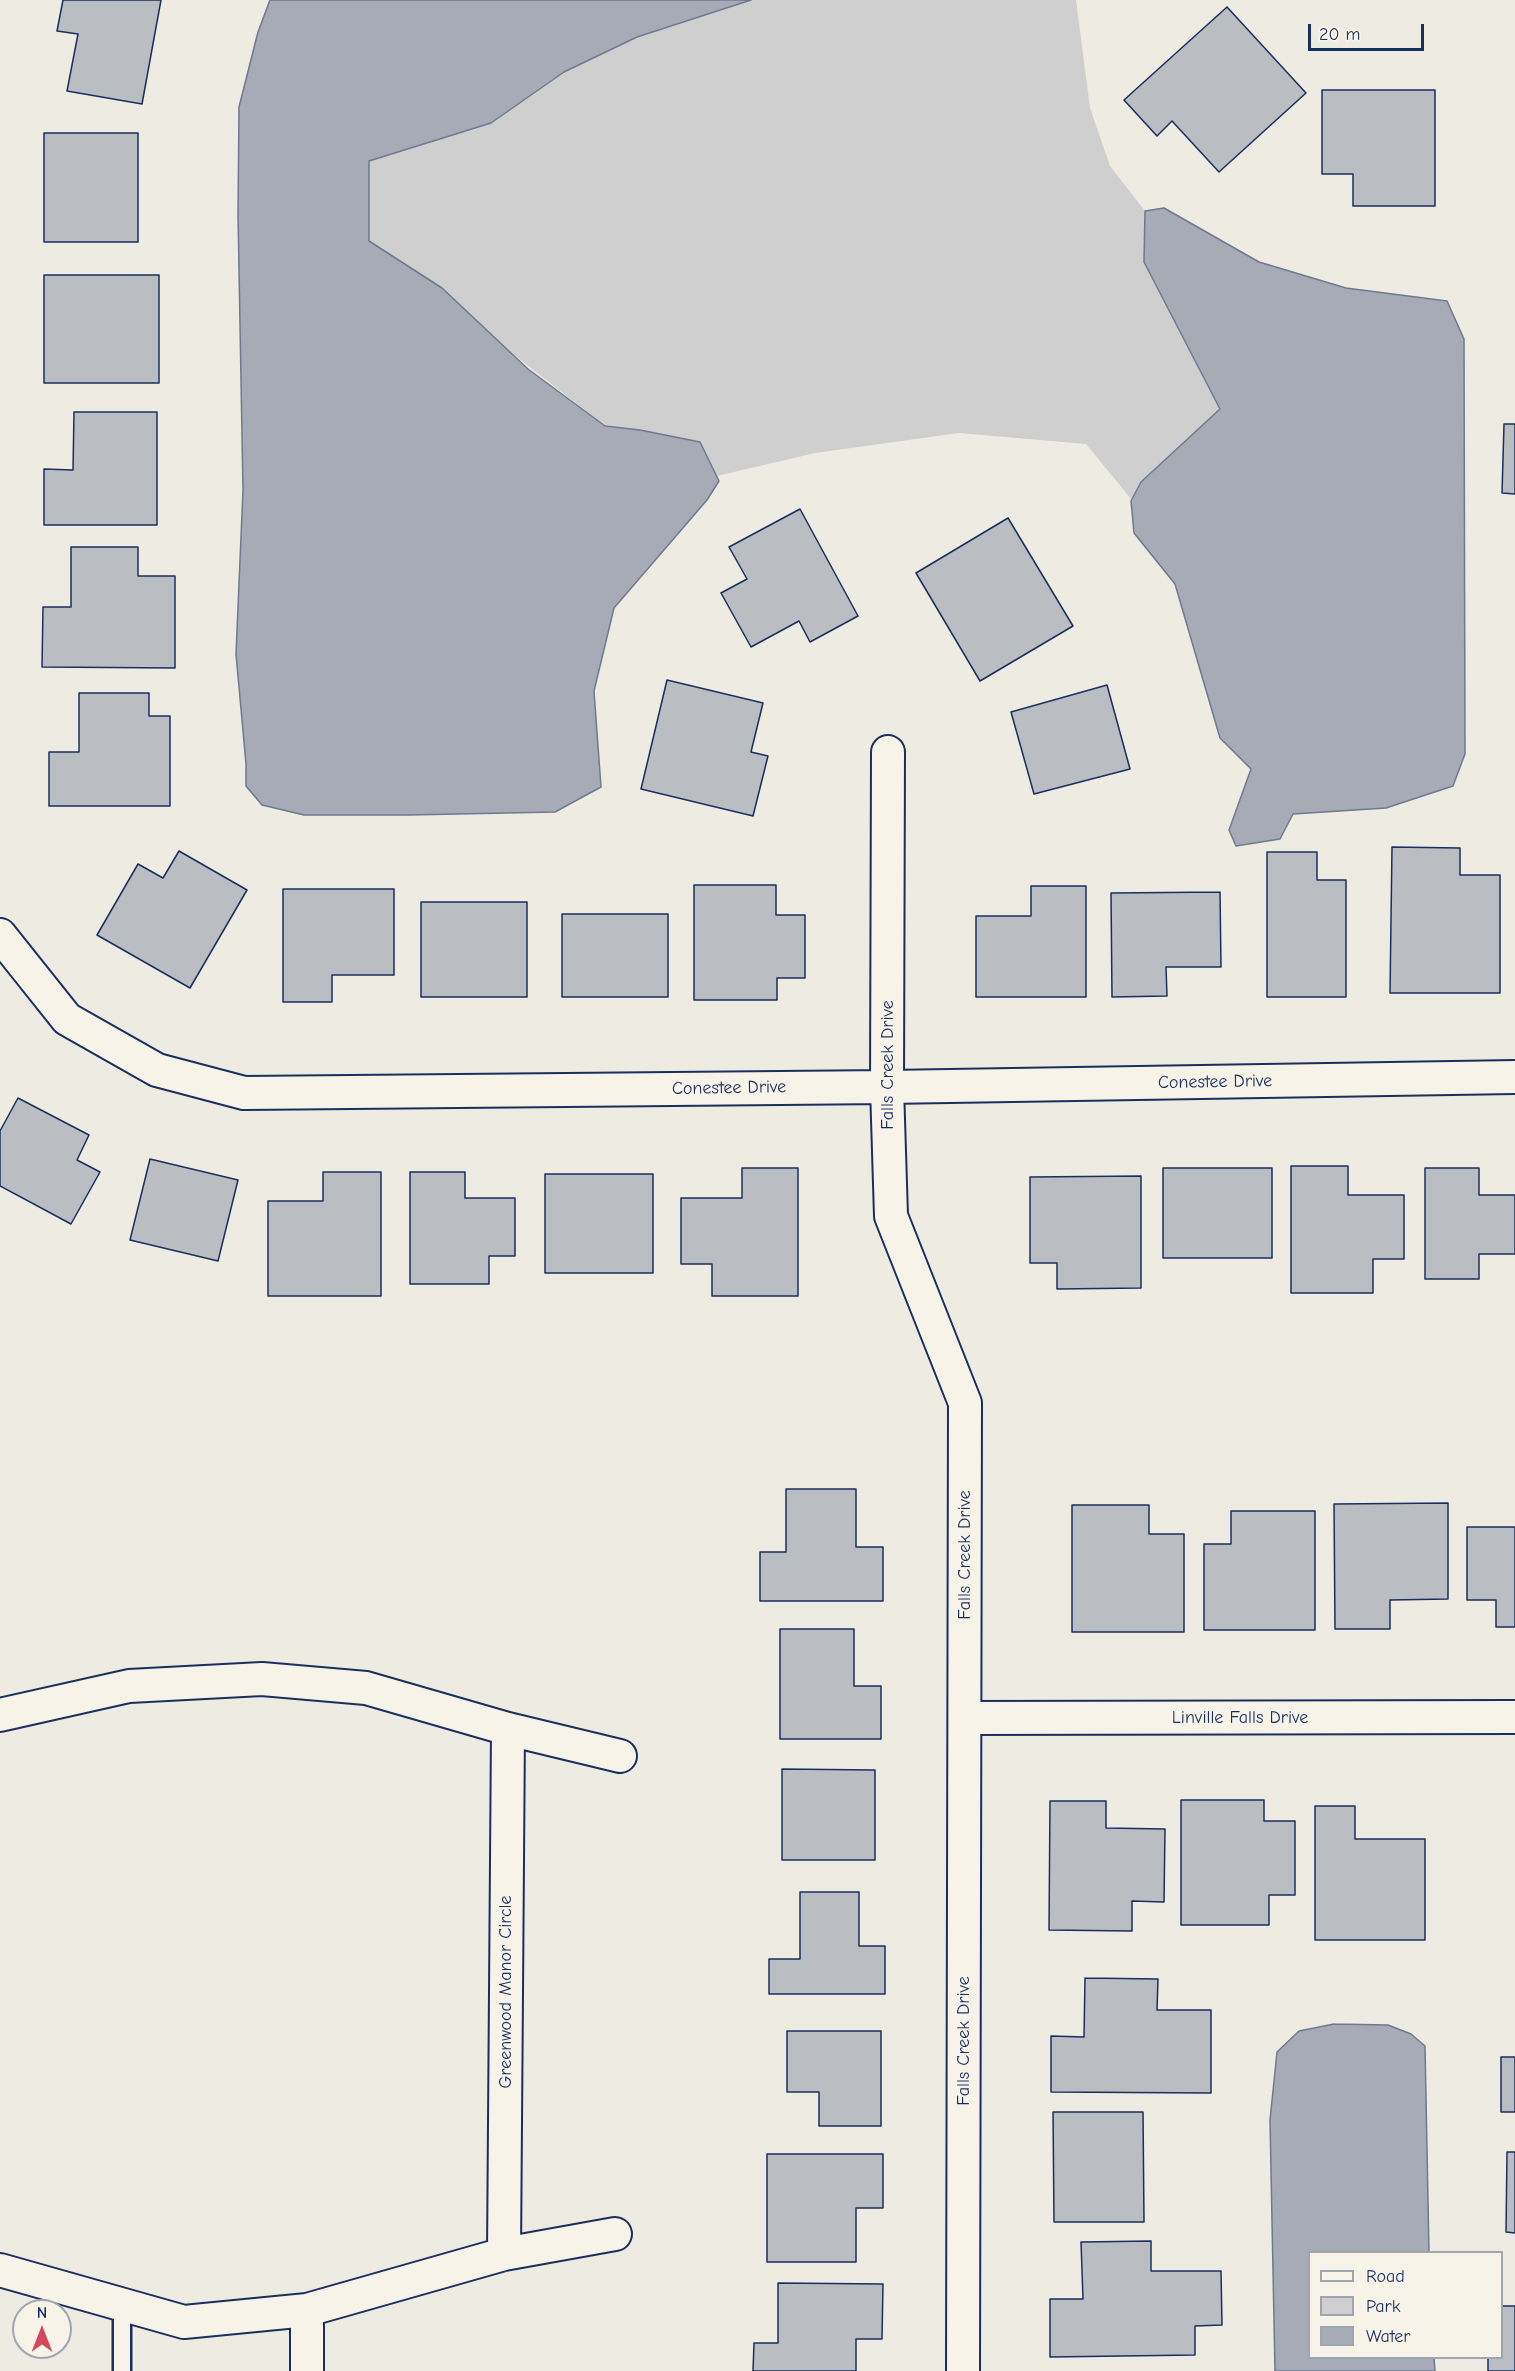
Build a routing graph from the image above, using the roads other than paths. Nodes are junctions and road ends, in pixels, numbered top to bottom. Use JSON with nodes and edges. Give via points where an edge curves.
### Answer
{"nodes":[{"id":1,"x":888,"y":752,"type":"dead end"},
{"id":2,"x":0,"y":935,"type":"edge"},
{"id":3,"x":1515,"y":1077,"type":"edge"},
{"id":4,"x":887,"y":1087,"type":"junction"},
{"id":5,"x":0,"y":1715,"type":"edge"},
{"id":6,"x":1515,"y":1717,"type":"edge"},
{"id":7,"x":965,"y":1718,"type":"junction"},
{"id":8,"x":508,"y":1729,"type":"junction"},
{"id":9,"x":620,"y":1756,"type":"dead end"},
{"id":10,"x":615,"y":2234,"type":"dead end"},
{"id":11,"x":504,"y":2254,"type":"junction"},
{"id":12,"x":0,"y":2270,"type":"edge"},
{"id":13,"x":122,"y":2304,"type":"junction"},
{"id":14,"x":307,"y":2310,"type":"junction"},
{"id":15,"x":122,"y":2371,"type":"edge"},
{"id":16,"x":307,"y":2371,"type":"edge"},
{"id":17,"x":963,"y":2371,"type":"edge"}],
"edges":[{"from":1,"to":4,"type":"street","name":"Falls Creek Drive"},
{"from":2,"to":4,"type":"street","name":"Conestee Drive","via":[[67,1019],[156,1070],[244,1093]]},
{"from":3,"to":4,"type":"street","name":"Conestee Drive"},
{"from":4,"to":7,"type":"street","name":"Falls Creek Drive","via":[[891,1216],[965,1403]]},
{"from":5,"to":8,"type":"street","via":[[129,1686],[262,1679],[366,1688]]},
{"from":6,"to":7,"type":"street","name":"Linville Falls Drive"},
{"from":7,"to":17,"type":"street","name":"Falls Creek Drive"},
{"from":8,"to":9,"type":"street"},
{"from":8,"to":11,"type":"street","name":"Greenwood Manor Circle"},
{"from":10,"to":11,"type":"street"},
{"from":11,"to":14,"type":"street"},
{"from":12,"to":13,"type":"street"},
{"from":13,"to":14,"type":"street","via":[[184,2322]]},
{"from":13,"to":15,"type":"lane"},
{"from":14,"to":16,"type":"street"}]}
